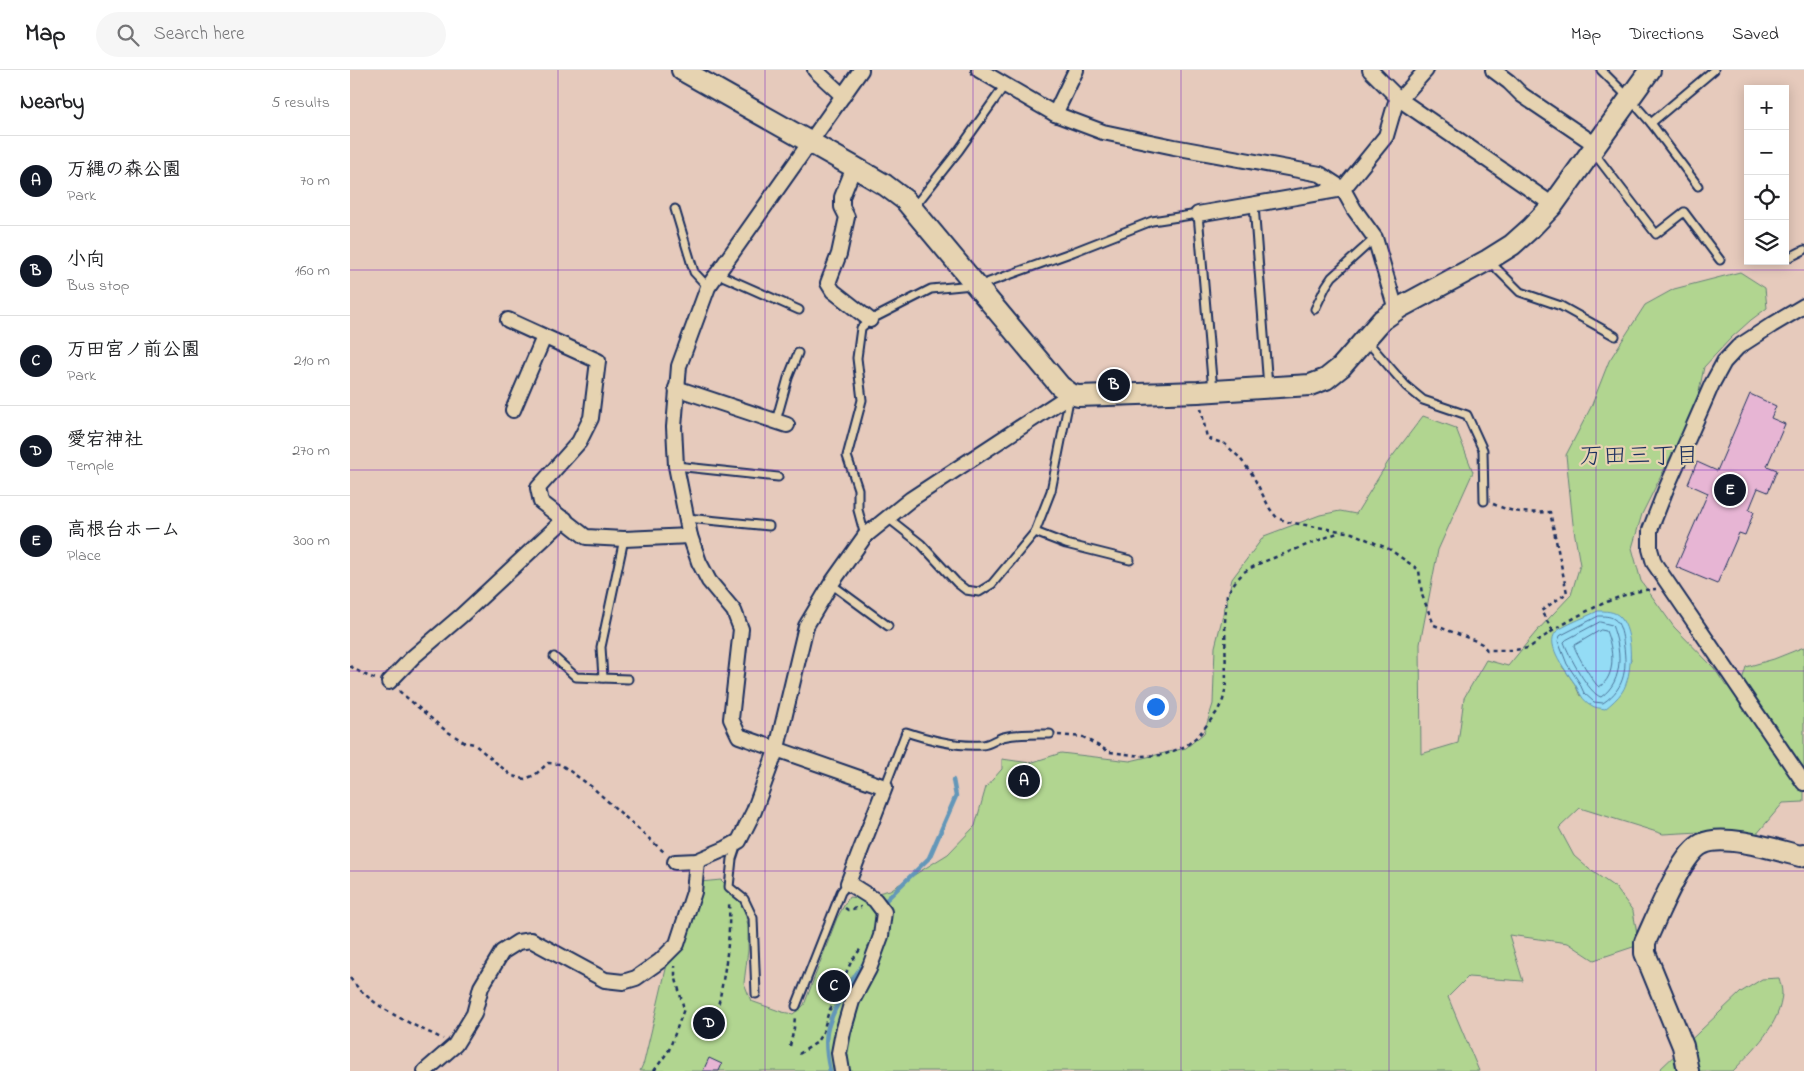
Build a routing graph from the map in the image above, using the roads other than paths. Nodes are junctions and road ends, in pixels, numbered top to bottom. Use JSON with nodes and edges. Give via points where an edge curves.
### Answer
{"nodes":[{"id":1,"x":682,"y":70,"type":"edge"},
{"id":2,"x":815,"y":70,"type":"edge"},
{"id":3,"x":861,"y":70,"type":"edge"},
{"id":4,"x":979,"y":70,"type":"edge"},
{"id":5,"x":1076,"y":70,"type":"edge"},
{"id":6,"x":1370,"y":70,"type":"edge"},
{"id":7,"x":1426,"y":70,"type":"edge"},
{"id":8,"x":1493,"y":70,"type":"edge"},
{"id":9,"x":1601,"y":70,"type":"edge"},
{"id":10,"x":1650,"y":70,"type":"edge"},
{"id":11,"x":1714,"y":70,"type":"edge"},
{"id":12,"x":1005,"y":85,"type":"junction"},
{"id":13,"x":843,"y":96,"type":"junction"},
{"id":14,"x":1630,"y":98,"type":"junction"},
{"id":15,"x":1399,"y":99,"type":"junction"},
{"id":16,"x":1055,"y":114,"type":"junction"},
{"id":17,"x":1651,"y":123,"type":"junction"},
{"id":18,"x":809,"y":142,"type":"junction"},
{"id":19,"x":1594,"y":148,"type":"junction"},
{"id":20,"x":854,"y":167,"type":"junction"},
{"id":21,"x":1698,"y":186,"type":"dead end"},
{"id":22,"x":1343,"y":189,"type":"junction"},
{"id":23,"x":1254,"y":205,"type":"junction"},
{"id":24,"x":1553,"y":205,"type":"junction"},
{"id":25,"x":676,"y":209,"type":"dead end"},
{"id":26,"x":912,"y":210,"type":"junction"},
{"id":27,"x":1198,"y":214,"type":"junction"},
{"id":28,"x":1376,"y":238,"type":"junction"},
{"id":29,"x":1804,"y":250,"type":"edge"},
{"id":30,"x":1789,"y":258,"type":"edge"},
{"id":31,"x":1488,"y":260,"type":"junction"},
{"id":32,"x":1720,"y":260,"type":"dead end"},
{"id":33,"x":718,"y":274,"type":"junction"},
{"id":34,"x":976,"y":285,"type":"junction"},
{"id":35,"x":708,"y":287,"type":"junction"},
{"id":36,"x":1804,"y":306,"type":"edge"},
{"id":37,"x":1399,"y":308,"type":"junction"},
{"id":38,"x":1315,"y":309,"type":"dead end"},
{"id":39,"x":799,"y":310,"type":"dead end"},
{"id":40,"x":508,"y":320,"type":"dead end"},
{"id":41,"x":870,"y":320,"type":"junction"},
{"id":42,"x":544,"y":336,"type":"junction"},
{"id":43,"x":1615,"y":336,"type":"dead end"},
{"id":44,"x":1365,"y":338,"type":"junction"},
{"id":45,"x":798,"y":353,"type":"dead end"},
{"id":46,"x":1268,"y":387,"type":"junction"},
{"id":47,"x":676,"y":388,"type":"junction"},
{"id":48,"x":1205,"y":392,"type":"junction"},
{"id":49,"x":1070,"y":394,"type":"junction"},
{"id":50,"x":513,"y":410,"type":"dead end"},
{"id":51,"x":782,"y":423,"type":"joint"},
{"id":52,"x":676,"y":466,"type":"junction"},
{"id":53,"x":778,"y":477,"type":"dead end"},
{"id":54,"x":1484,"y":502,"type":"road end"},
{"id":55,"x":687,"y":518,"type":"junction"},
{"id":56,"x":888,"y":518,"type":"junction"},
{"id":57,"x":565,"y":519,"type":"junction"},
{"id":58,"x":769,"y":526,"type":"dead end"},
{"id":59,"x":1035,"y":532,"type":"junction"},
{"id":60,"x":690,"y":536,"type":"junction"},
{"id":61,"x":865,"y":536,"type":"junction"},
{"id":62,"x":624,"y":539,"type":"junction"},
{"id":63,"x":1130,"y":560,"type":"dead end"},
{"id":64,"x":831,"y":584,"type":"junction"},
{"id":65,"x":888,"y":626,"type":"dead end"},
{"id":66,"x":554,"y":657,"type":"dead end"},
{"id":67,"x":603,"y":678,"type":"junction"},
{"id":68,"x":628,"y":678,"type":"dead end"},
{"id":69,"x":389,"y":682,"type":"road end"},
{"id":70,"x":1050,"y":734,"type":"road end"},
{"id":71,"x":778,"y":748,"type":"junction"},
{"id":72,"x":1804,"y":784,"type":"edge"},
{"id":73,"x":885,"y":786,"type":"junction"},
{"id":74,"x":739,"y":841,"type":"junction"},
{"id":75,"x":1804,"y":855,"type":"edge"},
{"id":76,"x":697,"y":861,"type":"junction"},
{"id":77,"x":675,"y":862,"type":"road end"},
{"id":78,"x":848,"y":883,"type":"junction"},
{"id":79,"x":756,"y":994,"type":"dead end"},
{"id":80,"x":796,"y":1006,"type":"road end"},
{"id":81,"x":425,"y":1071,"type":"edge"},
{"id":82,"x":842,"y":1071,"type":"edge"},
{"id":83,"x":1688,"y":1071,"type":"edge"}],
"edges":[{"from":1,"to":18,"type":"street"},
{"from":2,"to":13,"type":"street"},
{"from":3,"to":13,"type":"street"},
{"from":4,"to":12,"type":"street"},
{"from":5,"to":16,"type":"street"},
{"from":6,"to":15,"type":"street"},
{"from":7,"to":15,"type":"street"},
{"from":8,"to":19,"type":"street"},
{"from":9,"to":14,"type":"lane"},
{"from":10,"to":14,"type":"street"},
{"from":11,"to":17,"type":"lane"},
{"from":12,"to":16,"type":"street"},
{"from":12,"to":26,"type":"lane"},
{"from":13,"to":18,"type":"street"},
{"from":14,"to":17,"type":"lane"},
{"from":14,"to":19,"type":"street"},
{"from":15,"to":22,"type":"street","via":[[1386,136]]},
{"from":15,"to":24,"type":"street"},
{"from":16,"to":22,"type":"street","via":[[1112,134],[1320,174]]},
{"from":17,"to":21,"type":"lane"},
{"from":18,"to":20,"type":"street"},
{"from":18,"to":33,"type":"street"},
{"from":19,"to":24,"type":"street"},
{"from":19,"to":32,"type":"lane","via":[[1656,234],[1684,212]]},
{"from":20,"to":26,"type":"street","via":[[885,185],[905,200]]},
{"from":20,"to":41,"type":"street","via":[[842,197],[847,217],[839,254],[828,283]]},
{"from":22,"to":23,"type":"street"},
{"from":22,"to":28,"type":"street"},
{"from":23,"to":27,"type":"street"},
{"from":23,"to":46,"type":"lane"},
{"from":24,"to":31,"type":"street","via":[[1512,245]]},
{"from":25,"to":35,"type":"lane","via":[[694,272]]},
{"from":26,"to":34,"type":"street"},
{"from":27,"to":34,"type":"lane","via":[[1152,221]]},
{"from":27,"to":48,"type":"lane"},
{"from":28,"to":37,"type":"street","via":[[1394,303]]},
{"from":28,"to":38,"type":"lane","via":[[1332,277]]},
{"from":29,"to":30,"type":"lane"},
{"from":31,"to":37,"type":"street"},
{"from":31,"to":43,"type":"lane","via":[[1520,292],[1561,306]]},
{"from":33,"to":35,"type":"street"},
{"from":33,"to":39,"type":"lane"},
{"from":34,"to":41,"type":"lane","via":[[931,289]]},
{"from":34,"to":49,"type":"street"},
{"from":35,"to":47,"type":"street","via":[[679,366]]},
{"from":36,"to":72,"type":"street","via":[[1738,347],[1724,362],[1650,530],[1654,563]]},
{"from":37,"to":44,"type":"street"},
{"from":40,"to":42,"type":"street"},
{"from":41,"to":61,"type":"lane","via":[[861,328],[858,337],[862,400],[847,456],[858,489],[858,510]]},
{"from":42,"to":50,"type":"street"},
{"from":42,"to":57,"type":"street","via":[[598,361],[591,418],[578,442],[538,488],[542,502]]},
{"from":44,"to":46,"type":"street","via":[[1341,367],[1326,379],[1310,384]]},
{"from":44,"to":54,"type":"lane","via":[[1406,386],[1424,400],[1467,415],[1483,450]]},
{"from":45,"to":51,"type":"lane","via":[[788,378]]},
{"from":46,"to":48,"type":"street"},
{"from":47,"to":51,"type":"street"},
{"from":47,"to":52,"type":"street"},
{"from":48,"to":49,"type":"street"},
{"from":49,"to":56,"type":"street","via":[[911,499]]},
{"from":49,"to":59,"type":"lane","via":[[1051,491]]},
{"from":52,"to":53,"type":"lane"},
{"from":52,"to":55,"type":"street"},
{"from":55,"to":58,"type":"lane"},
{"from":55,"to":60,"type":"street"},
{"from":56,"to":59,"type":"lane","via":[[921,544],[957,583],[966,590],[979,592],[992,584]]},
{"from":56,"to":61,"type":"street"},
{"from":57,"to":62,"type":"street","via":[[586,536]]},
{"from":57,"to":69,"type":"street","via":[[412,657]]},
{"from":59,"to":63,"type":"lane","via":[[1066,544]]},
{"from":60,"to":62,"type":"street"},
{"from":60,"to":71,"type":"street","via":[[708,581],[734,611],[741,630],[731,719],[739,736]]},
{"from":61,"to":64,"type":"street"},
{"from":62,"to":67,"type":"lane","via":[[601,646]]},
{"from":64,"to":65,"type":"lane"},
{"from":64,"to":71,"type":"street","via":[[806,626]]},
{"from":66,"to":67,"type":"lane","via":[[576,677]]},
{"from":67,"to":68,"type":"lane"},
{"from":70,"to":73,"type":"lane","via":[[1003,737],[984,746],[932,740],[906,732]]},
{"from":71,"to":73,"type":"street"},
{"from":71,"to":74,"type":"street"},
{"from":73,"to":78,"type":"street"},
{"from":74,"to":76,"type":"street"},
{"from":74,"to":79,"type":"lane","via":[[732,859],[729,887],[744,899],[753,918]]},
{"from":75,"to":83,"type":"street","via":[[1720,840],[1703,843],[1691,852],[1680,870],[1645,942],[1644,953],[1684,1046]]},
{"from":76,"to":77,"type":"street"},
{"from":76,"to":81,"type":"street","via":[[694,892],[677,944],[660,961],[636,978],[623,982],[605,980],[530,940],[518,942],[502,952],[481,988],[474,1014],[455,1045]]},
{"from":78,"to":80,"type":"lane","via":[[841,892]]},
{"from":78,"to":82,"type":"street","via":[[875,900],[884,912],[881,936],[852,1001],[843,1032],[839,1053]]}]}
